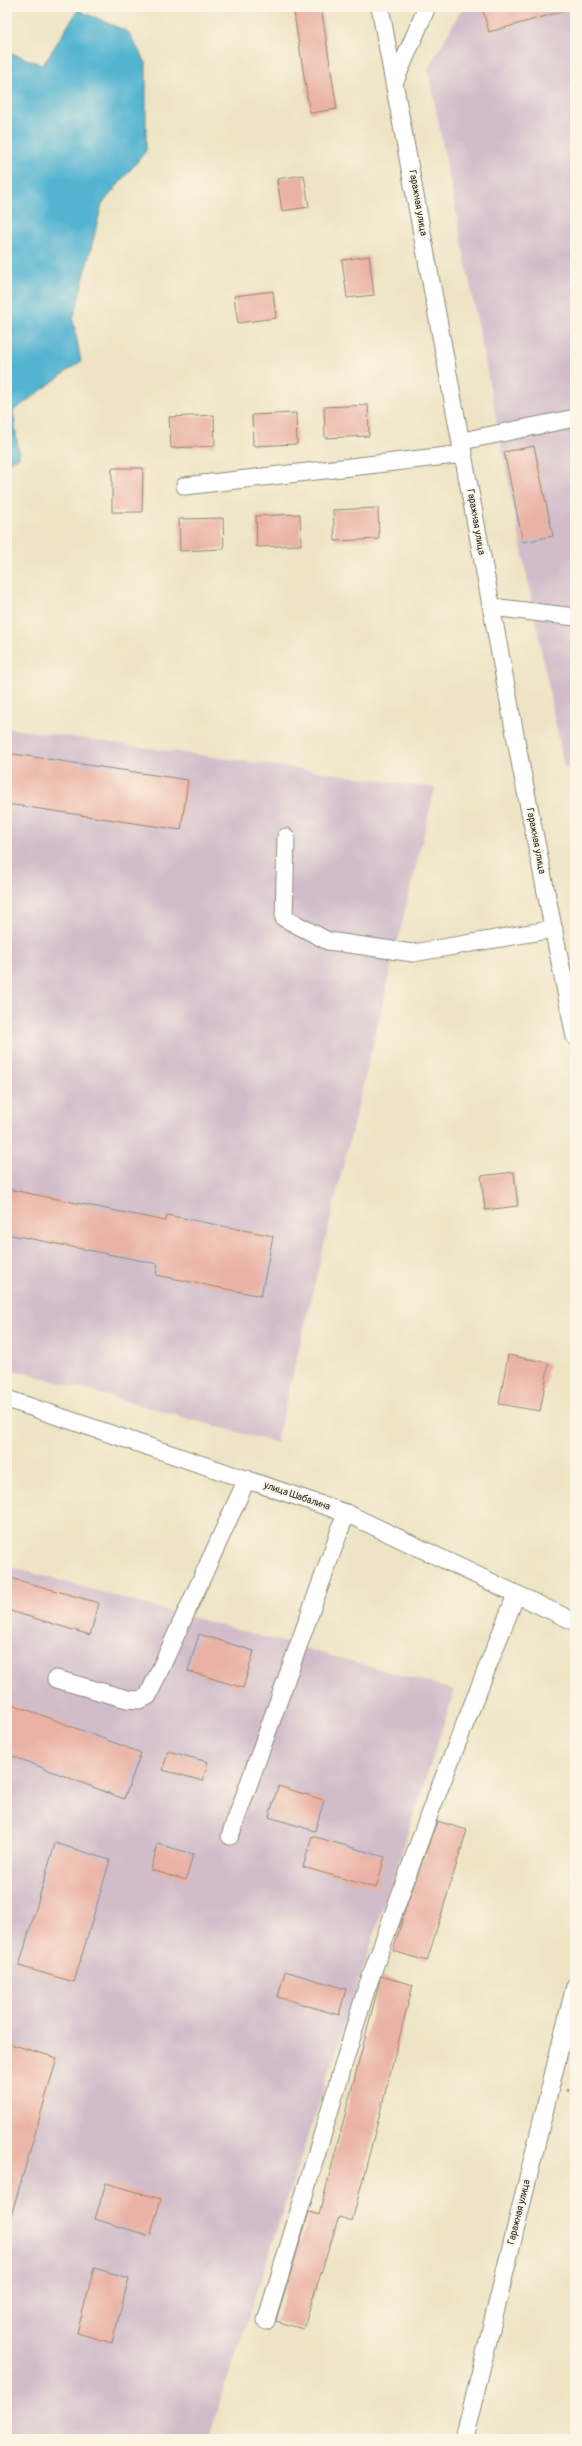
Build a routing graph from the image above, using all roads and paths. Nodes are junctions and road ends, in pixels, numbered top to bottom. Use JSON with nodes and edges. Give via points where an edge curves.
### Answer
{"nodes":[{"id":1,"x":380,"y":7,"type":"edge"},
{"id":2,"x":427,"y":7,"type":"edge"},
{"id":3,"x":395,"y":81,"type":"junction"},
{"id":4,"x":575,"y":418,"type":"edge"},
{"id":5,"x":463,"y":448,"type":"junction"},
{"id":6,"x":185,"y":486,"type":"dead end"},
{"id":7,"x":492,"y":606,"type":"junction"},
{"id":8,"x":575,"y":617,"type":"edge"},
{"id":9,"x":286,"y":836,"type":"dead end"},
{"id":10,"x":554,"y":929,"type":"junction"},
{"id":11,"x":575,"y":1037,"type":"edge"},
{"id":12,"x":7,"y":1399,"type":"edge"},
{"id":13,"x":247,"y":1478,"type":"junction"},
{"id":14,"x":346,"y":1513,"type":"junction"},
{"id":15,"x":516,"y":1595,"type":"junction"},
{"id":16,"x":575,"y":1622,"type":"edge"},
{"id":17,"x":56,"y":1679,"type":"dead end"},
{"id":18,"x":230,"y":1836,"type":"dead end"},
{"id":19,"x":575,"y":1986,"type":"edge"},
{"id":20,"x":266,"y":2321,"type":"dead end"},
{"id":21,"x":464,"y":2439,"type":"edge"}],
"edges":[{"from":1,"to":3,"type":"street","name":"Гаражная улица"},
{"from":2,"to":3,"type":"street"},
{"from":3,"to":5,"type":"street","name":"Гаражная улица"},
{"from":4,"to":5,"type":"street"},
{"from":5,"to":6,"type":"street"},
{"from":5,"to":7,"type":"street","name":"Гаражная улица"},
{"from":7,"to":8,"type":"street"},
{"from":7,"to":10,"type":"street","name":"Гаражная улица"},
{"from":9,"to":10,"type":"street","via":[[284,918],[328,941],[413,953]]},
{"from":10,"to":11,"type":"street","name":"Гаражная улица"},
{"from":12,"to":13,"type":"street","name":"улица Шабалина"},
{"from":13,"to":14,"type":"street","name":"улица Шабалина"},
{"from":13,"to":17,"type":"street","via":[[148,1696],[139,1700],[127,1699]]},
{"from":14,"to":15,"type":"street","name":"улица Шабалина"},
{"from":14,"to":18,"type":"street"},
{"from":15,"to":16,"type":"street","name":"улица Шабалина"},
{"from":15,"to":20,"type":"street","via":[[430,1812],[366,1990]]},
{"from":19,"to":21,"type":"street","name":"Гаражная улица"}]}
